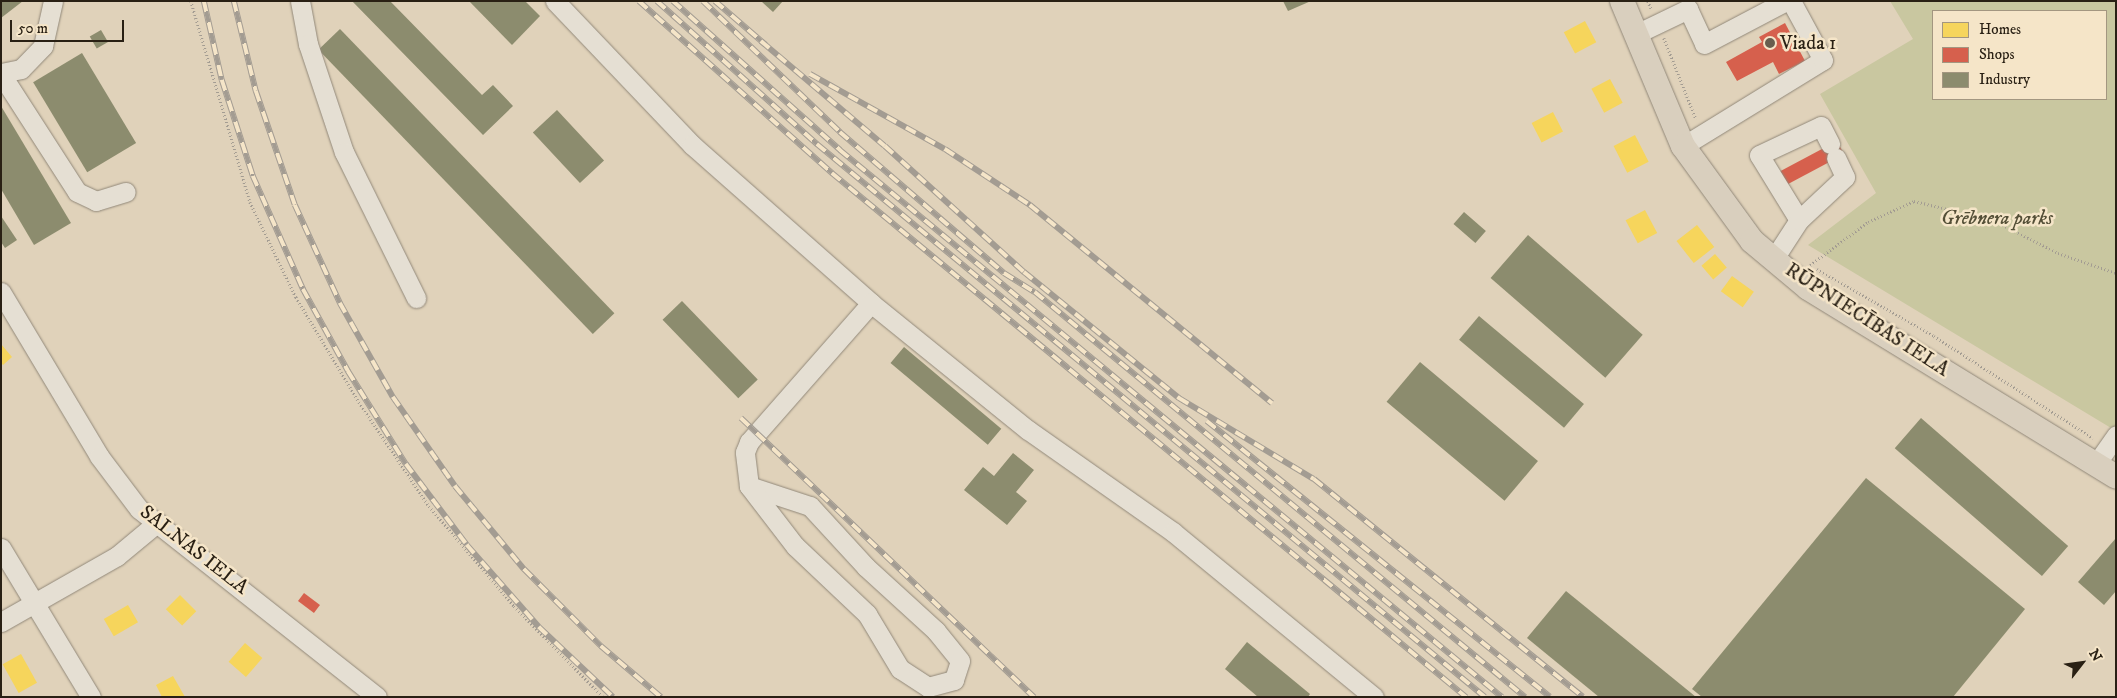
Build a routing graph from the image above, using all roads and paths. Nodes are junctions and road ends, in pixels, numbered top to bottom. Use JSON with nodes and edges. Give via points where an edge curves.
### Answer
{"nodes":[{"id":1,"x":53,"y":1,"type":"edge"},
{"id":2,"x":191,"y":1,"type":"edge"},
{"id":3,"x":300,"y":1,"type":"edge"},
{"id":4,"x":555,"y":1,"type":"edge"},
{"id":5,"x":1622,"y":1,"type":"edge"},
{"id":6,"x":1648,"y":1,"type":"edge"},
{"id":7,"x":1786,"y":1,"type":"edge"},
{"id":8,"x":1791,"y":1,"type":"edge"},
{"id":9,"x":1658,"y":24,"type":"junction"},
{"id":10,"x":1636,"y":34,"type":"junction"},
{"id":11,"x":1,"y":73,"type":"edge"},
{"id":12,"x":1693,"y":141,"type":"junction"},
{"id":13,"x":126,"y":192,"type":"dead end"},
{"id":14,"x":1800,"y":220,"type":"junction"},
{"id":15,"x":1779,"y":252,"type":"junction"},
{"id":16,"x":1810,"y":265,"type":"junction"},
{"id":17,"x":2116,"y":273,"type":"edge"},
{"id":18,"x":1,"y":292,"type":"edge"},
{"id":19,"x":416,"y":298,"type":"dead end"},
{"id":20,"x":870,"y":303,"type":"junction"},
{"id":21,"x":2109,"y":456,"type":"edge"},
{"id":22,"x":750,"y":486,"type":"junction"},
{"id":23,"x":158,"y":522,"type":"junction"},
{"id":24,"x":1,"y":548,"type":"edge"},
{"id":25,"x":866,"y":567,"type":"junction"},
{"id":26,"x":849,"y":595,"type":"junction"},
{"id":27,"x":34,"y":605,"type":"junction"},
{"id":28,"x":1,"y":622,"type":"edge"},
{"id":29,"x":91,"y":697,"type":"edge"},
{"id":30,"x":377,"y":697,"type":"edge"},
{"id":31,"x":603,"y":697,"type":"edge"},
{"id":32,"x":1374,"y":697,"type":"edge"}],
"edges":[{"from":1,"to":11,"type":"street","via":[[43,46],[21,69]]},
{"from":2,"to":31,"type":"path","via":[[250,202],[296,297],[359,402],[429,506],[514,606]]},
{"from":3,"to":19,"type":"street","via":[[308,44],[344,152]]},
{"from":4,"to":20,"type":"street","via":[[692,146]]},
{"from":5,"to":10,"type":"main road","name":"RŪPNIECĪBAS IELA"},
{"from":6,"to":9,"type":"path"},
{"from":7,"to":9,"type":"street","via":[[1704,44],[1688,9]]},
{"from":8,"to":12,"type":"street","via":[[1824,60]]},
{"from":9,"to":10,"type":"street"},
{"from":9,"to":12,"type":"path"},
{"from":10,"to":12,"type":"main road","name":"RŪPNIECĪBAS IELA"},
{"from":11,"to":13,"type":"street","via":[[77,192],[96,201]]},
{"from":12,"to":15,"type":"main road","name":"RŪPNIECĪBAS IELA","via":[[1734,222]]},
{"from":14,"to":14,"type":"street","via":[[1759,155],[1821,126],[1845,177]]},
{"from":14,"to":15,"type":"street"},
{"from":15,"to":16,"type":"path"},
{"from":15,"to":21,"type":"main road","name":"RŪPNIECĪBAS IELA","via":[[1808,288]]},
{"from":16,"to":17,"type":"path","via":[[1868,222],[1914,201],[1993,220],[2058,254]]},
{"from":16,"to":21,"type":"path","via":[[1934,336]]},
{"from":18,"to":23,"type":"street","name":"SALNAS IELA","via":[[99,456],[139,509]]},
{"from":20,"to":22,"type":"street","via":[[749,442],[745,452]]},
{"from":20,"to":32,"type":"street","via":[[1028,430],[1173,532]]},
{"from":22,"to":25,"type":"street","via":[[810,506]]},
{"from":22,"to":26,"type":"street","via":[[795,546]]},
{"from":23,"to":27,"type":"street","via":[[117,556]]},
{"from":23,"to":30,"type":"street","name":"SALNAS IELA"},
{"from":24,"to":27,"type":"street"},
{"from":25,"to":26,"type":"street"},
{"from":25,"to":26,"type":"street","via":[[936,631],[960,661],[954,680],[928,687],[900,669],[867,614]]},
{"from":27,"to":28,"type":"street"},
{"from":27,"to":29,"type":"street"}]}
